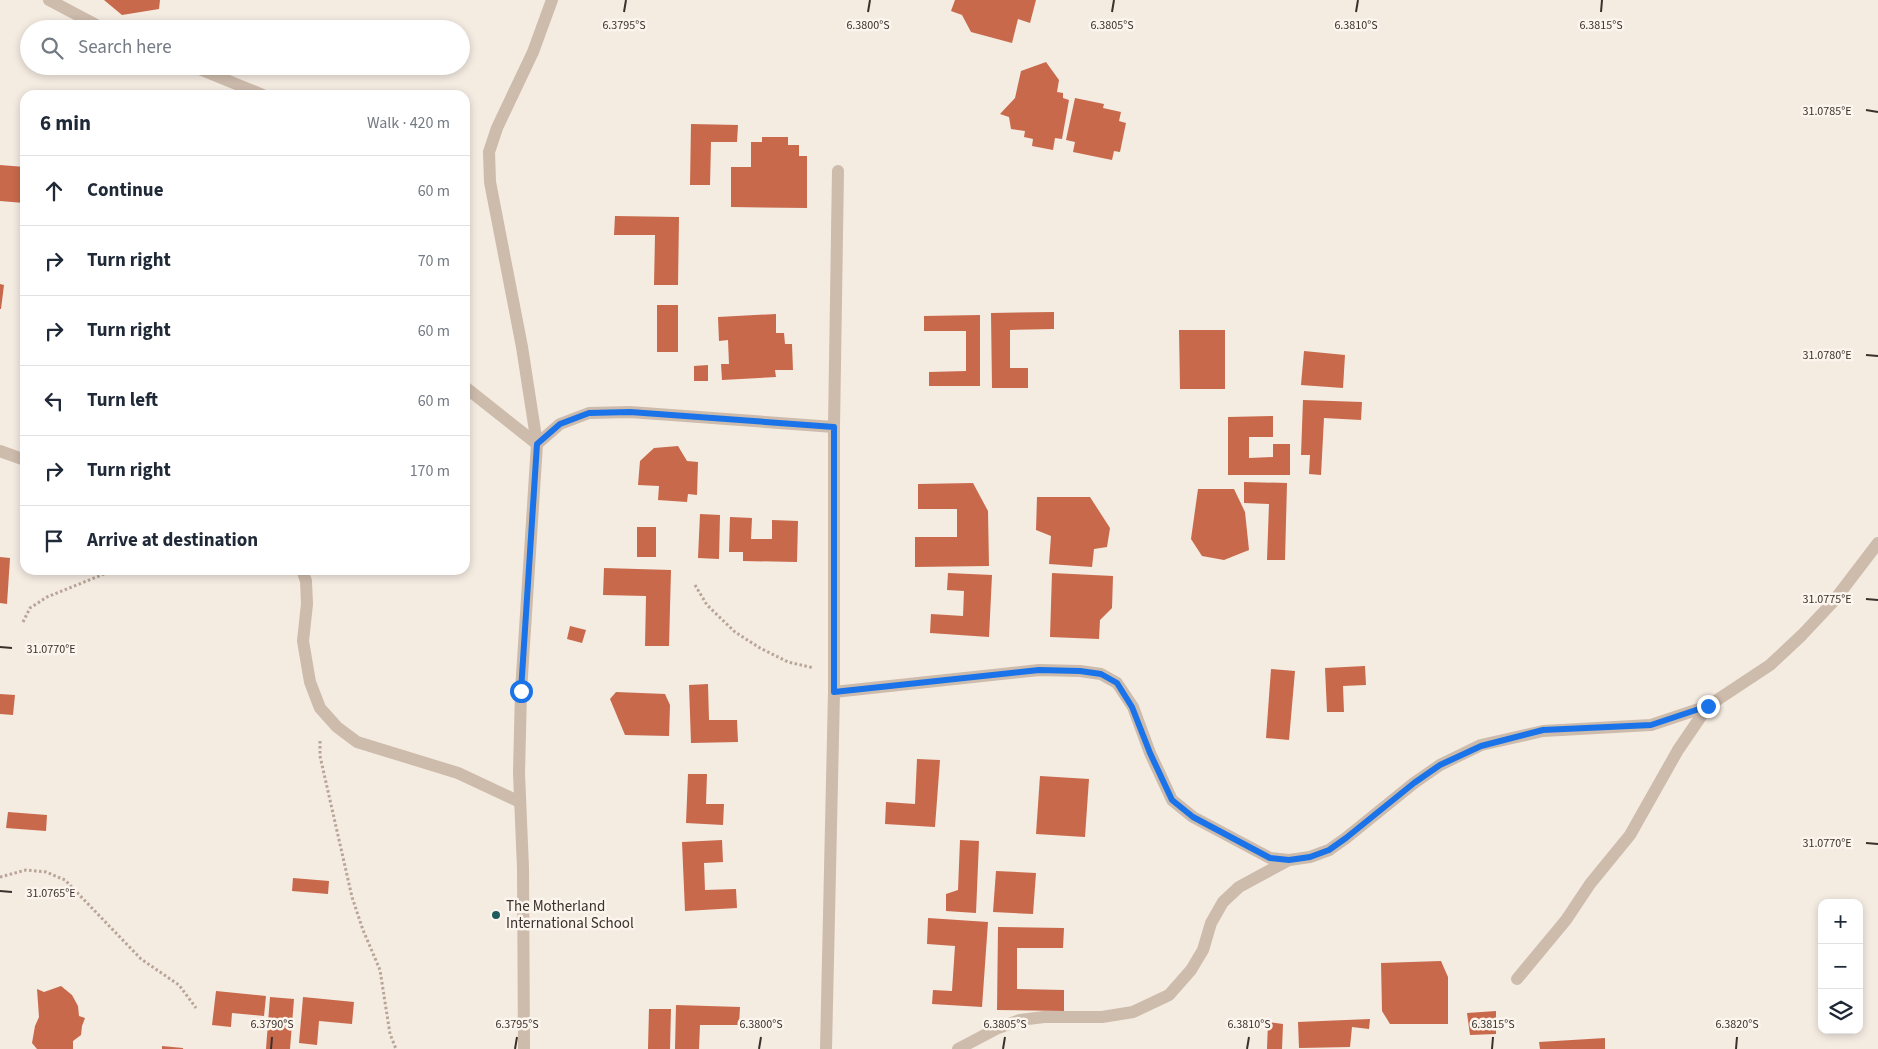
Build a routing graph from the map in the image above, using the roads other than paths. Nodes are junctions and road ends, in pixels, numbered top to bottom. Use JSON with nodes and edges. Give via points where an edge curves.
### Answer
{"nodes":[{"id":1,"x":49,"y":0,"type":"edge"},
{"id":2,"x":552,"y":0,"type":"edge"},
{"id":3,"x":87,"y":20,"type":"edge"},
{"id":4,"x":214,"y":75,"type":"edge"},
{"id":5,"x":251,"y":90,"type":"edge"},
{"id":6,"x":838,"y":172,"type":"dead end"},
{"id":7,"x":470,"y":391,"type":"edge"},
{"id":8,"x":834,"y":427,"type":"junction"},
{"id":9,"x":537,"y":444,"type":"junction"},
{"id":10,"x":0,"y":451,"type":"edge"},
{"id":11,"x":20,"y":458,"type":"edge"},
{"id":12,"x":1878,"y":543,"type":"edge"},
{"id":13,"x":304,"y":575,"type":"edge"},
{"id":14,"x":834,"y":692,"type":"junction"},
{"id":15,"x":1708,"y":706,"type":"junction"},
{"id":16,"x":520,"y":802,"type":"junction"},
{"id":17,"x":1289,"y":860,"type":"junction"},
{"id":18,"x":1517,"y":979,"type":"dead end"},
{"id":19,"x":524,"y":1049,"type":"edge"},
{"id":20,"x":826,"y":1049,"type":"edge"},
{"id":21,"x":958,"y":1049,"type":"edge"}],
"edges":[{"from":1,"to":3,"type":"street"},
{"from":2,"to":9,"type":"street","via":[[489,152],[490,182]]},
{"from":4,"to":5,"type":"street"},
{"from":6,"to":8,"type":"street"},
{"from":7,"to":9,"type":"street"},
{"from":8,"to":9,"type":"street","via":[[630,412],[589,413],[560,424]]},
{"from":8,"to":14,"type":"street"},
{"from":9,"to":16,"type":"street","via":[[521,691]]},
{"from":10,"to":11,"type":"street"},
{"from":12,"to":15,"type":"street","via":[[1833,602],[1802,635],[1770,664]]},
{"from":13,"to":16,"type":"street","via":[[307,604],[303,641],[310,682],[320,708],[337,727],[357,742],[458,773]]},
{"from":14,"to":17,"type":"street","via":[[1039,670],[1101,674],[1117,683],[1132,707],[1172,800],[1193,817],[1270,858]]},
{"from":14,"to":20,"type":"street"},
{"from":15,"to":17,"type":"street","via":[[1651,725],[1543,730],[1481,746],[1434,770],[1329,850]]},
{"from":15,"to":18,"type":"street","via":[[1678,750],[1630,835]]},
{"from":16,"to":19,"type":"street"},
{"from":17,"to":21,"type":"street","via":[[1239,886],[1224,902],[1212,923],[1203,950],[1169,996],[1133,1012],[1102,1017],[1020,1020]]}]}
